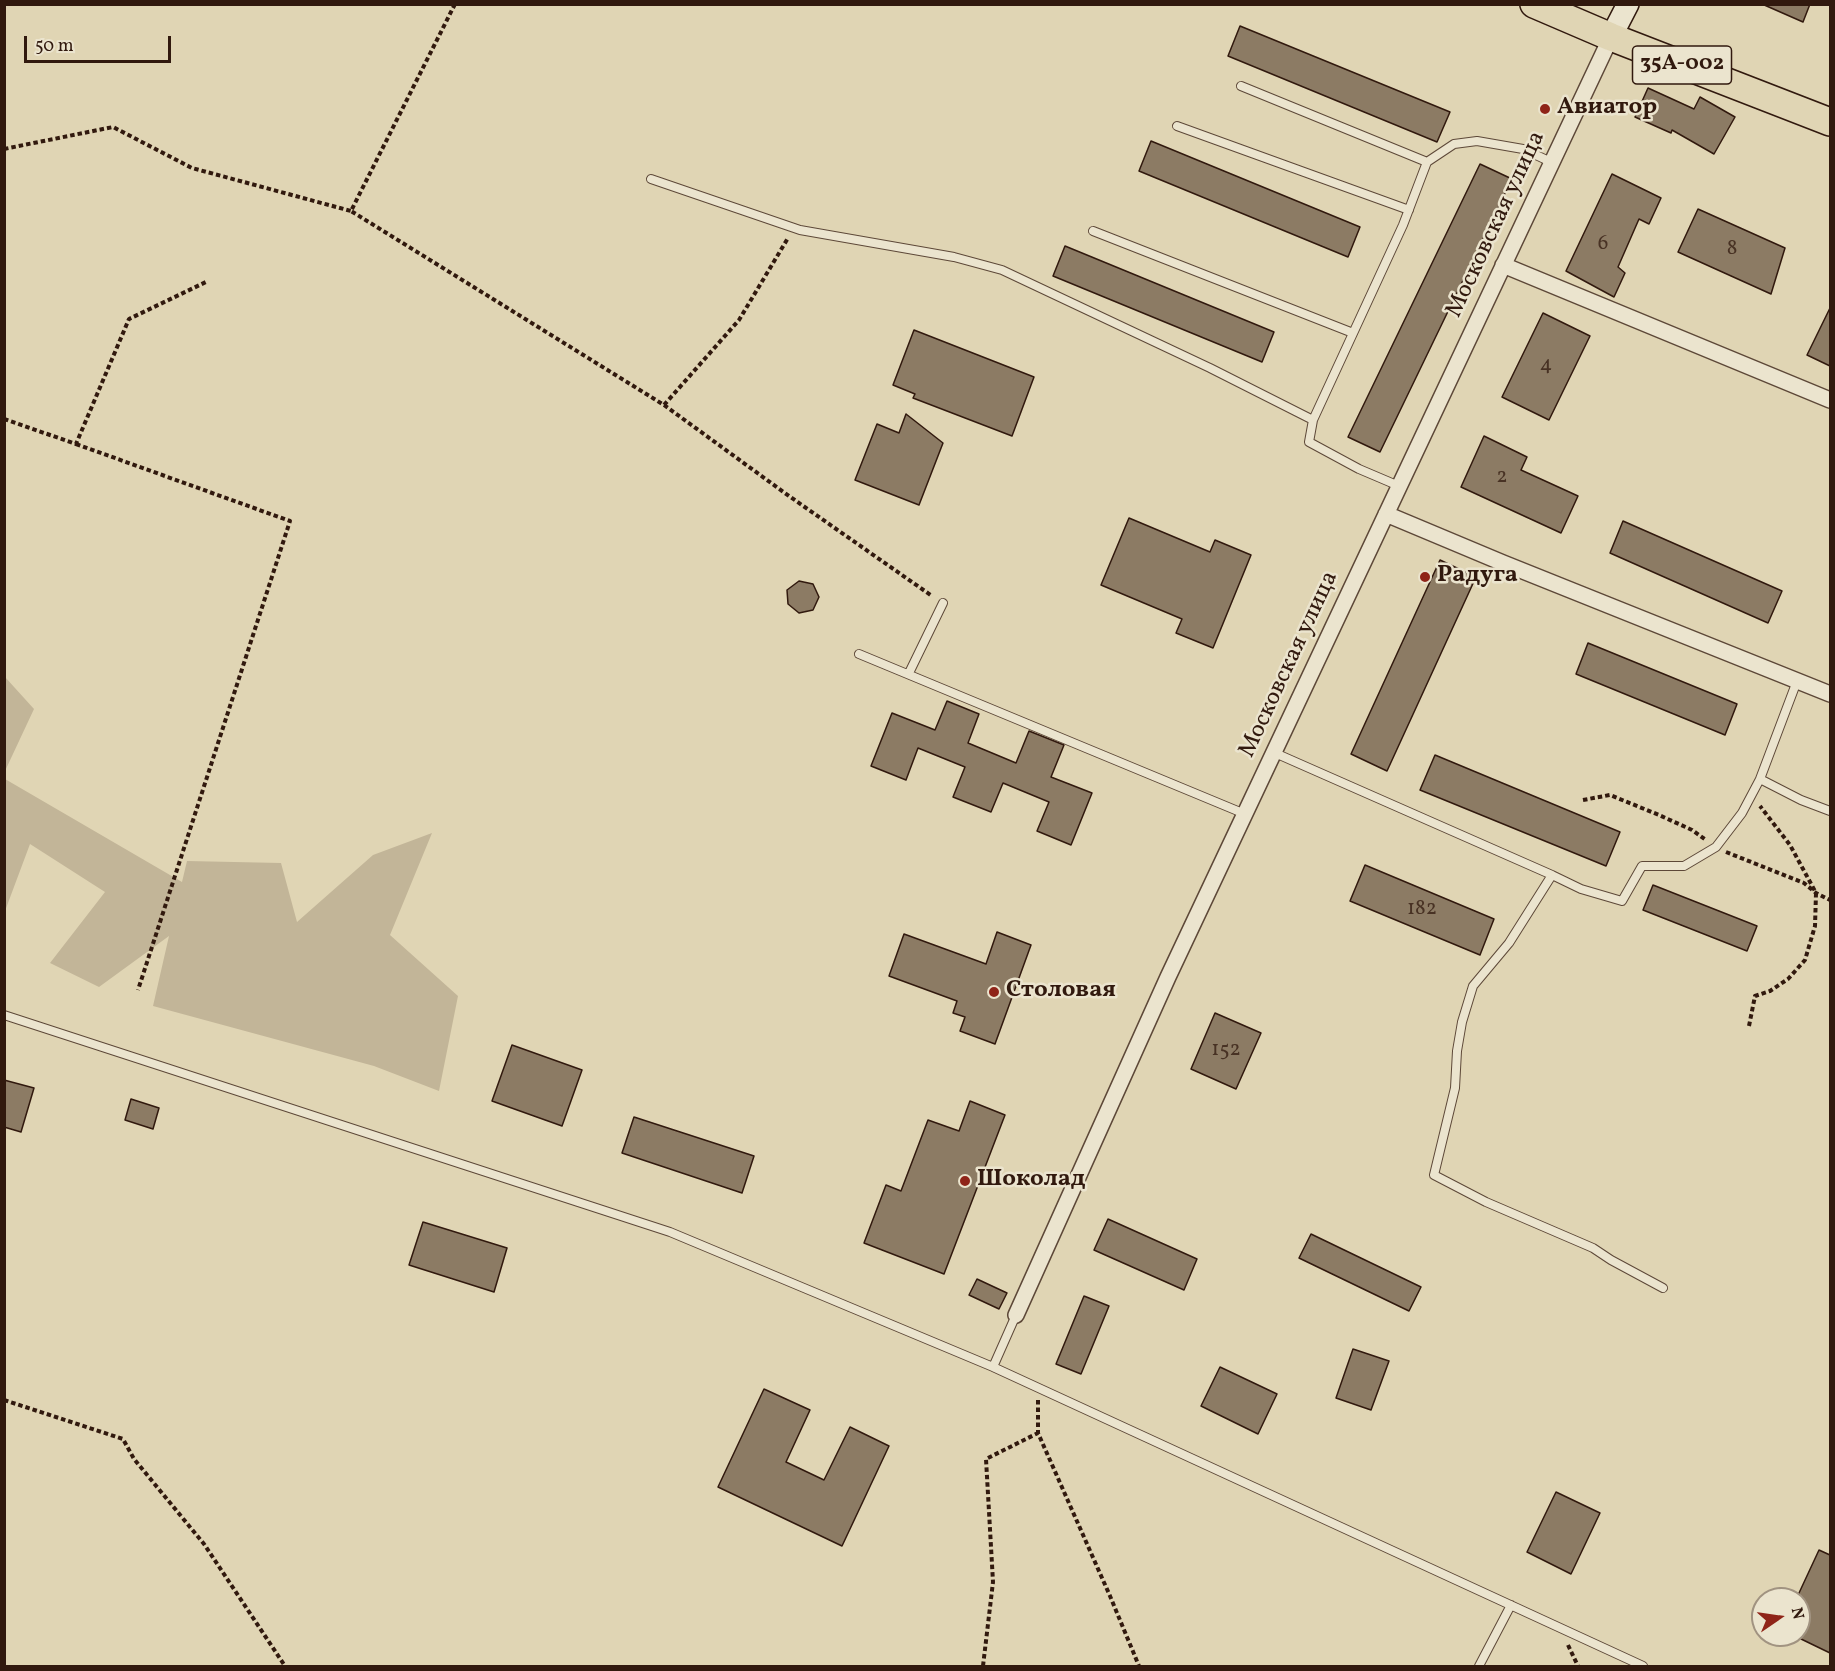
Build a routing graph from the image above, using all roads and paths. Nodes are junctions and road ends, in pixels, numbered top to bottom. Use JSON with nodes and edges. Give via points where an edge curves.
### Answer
{"nodes":[{"id":1,"x":455,"y":4,"type":"edge"},
{"id":2,"x":1534,"y":4,"type":"edge"},
{"id":3,"x":1628,"y":4,"type":"edge"},
{"id":4,"x":1611,"y":37,"type":"junction"},
{"id":5,"x":1241,"y":86,"type":"dead end"},
{"id":6,"x":1830,"y":122,"type":"edge"},
{"id":7,"x":1177,"y":126,"type":"dead end"},
{"id":8,"x":4,"y":149,"type":"edge"},
{"id":9,"x":1427,"y":162,"type":"junction"},
{"id":10,"x":1551,"y":162,"type":"junction"},
{"id":11,"x":651,"y":179,"type":"dead end"},
{"id":12,"x":1409,"y":210,"type":"junction"},
{"id":13,"x":351,"y":212,"type":"junction"},
{"id":14,"x":794,"y":227,"type":"junction"},
{"id":15,"x":1094,"y":231,"type":"dead end"},
{"id":16,"x":1503,"y":265,"type":"junction"},
{"id":17,"x":208,"y":281,"type":"dead end"},
{"id":18,"x":1353,"y":333,"type":"junction"},
{"id":19,"x":1830,"y":400,"type":"edge"},
{"id":20,"x":664,"y":405,"type":"junction"},
{"id":21,"x":4,"y":419,"type":"edge"},
{"id":22,"x":1313,"y":420,"type":"junction"},
{"id":23,"x":76,"y":444,"type":"junction"},
{"id":24,"x":1400,"y":486,"type":"junction"},
{"id":25,"x":1386,"y":514,"type":"junction"},
{"id":26,"x":943,"y":603,"type":"joint"},
{"id":27,"x":859,"y":654,"type":"dead end"},
{"id":28,"x":909,"y":673,"type":"junction"},
{"id":29,"x":1797,"y":681,"type":"junction"},
{"id":30,"x":1830,"y":694,"type":"edge"},
{"id":31,"x":1275,"y":753,"type":"junction"},
{"id":32,"x":1760,"y":779,"type":"junction"},
{"id":33,"x":1750,"y":798,"type":"junction"},
{"id":34,"x":1830,"y":811,"type":"edge"},
{"id":35,"x":1245,"y":814,"type":"junction"},
{"id":36,"x":1552,"y":875,"type":"junction"},
{"id":37,"x":138,"y":990,"type":"dead end"},
{"id":38,"x":4,"y":1015,"type":"edge"},
{"id":39,"x":1749,"y":1026,"type":"dead end"},
{"id":40,"x":1663,"y":1288,"type":"dead end"},
{"id":41,"x":1016,"y":1315,"type":"joint"},
{"id":42,"x":993,"y":1367,"type":"junction"},
{"id":43,"x":1038,"y":1387,"type":"junction"},
{"id":44,"x":4,"y":1400,"type":"edge"},
{"id":45,"x":1038,"y":1433,"type":"junction"},
{"id":46,"x":1511,"y":1605,"type":"junction"},
{"id":47,"x":285,"y":1666,"type":"edge"},
{"id":48,"x":983,"y":1666,"type":"edge"},
{"id":49,"x":1139,"y":1666,"type":"edge"},
{"id":50,"x":1479,"y":1666,"type":"edge"},
{"id":51,"x":1643,"y":1666,"type":"edge"}],
"edges":[{"from":1,"to":13,"type":"path"},
{"from":2,"to":4,"type":"highway","number":"35А-002"},
{"from":3,"to":4,"type":"main road"},
{"from":4,"to":6,"type":"highway","number":"35А-002"},
{"from":4,"to":10,"type":"street","name":"Московская улица"},
{"from":5,"to":9,"type":"lane"},
{"from":7,"to":12,"type":"lane"},
{"from":8,"to":13,"type":"path","via":[[113,127],[192,168]]},
{"from":9,"to":10,"type":"lane","via":[[1454,144],[1477,141],[1523,149]]},
{"from":9,"to":12,"type":"lane"},
{"from":10,"to":16,"type":"street","name":"Московская улица"},
{"from":11,"to":14,"type":"lane"},
{"from":12,"to":18,"type":"lane"},
{"from":13,"to":20,"type":"path"},
{"from":14,"to":20,"type":"path","via":[[739,320]]},
{"from":14,"to":22,"type":"lane","via":[[954,257],[1002,270]]},
{"from":15,"to":18,"type":"lane"},
{"from":16,"to":19,"type":"street"},
{"from":16,"to":24,"type":"street","name":"Московская улица"},
{"from":17,"to":23,"type":"path","via":[[129,320]]},
{"from":18,"to":22,"type":"lane"},
{"from":20,"to":26,"type":"path"},
{"from":21,"to":23,"type":"path"},
{"from":22,"to":24,"type":"lane","via":[[1309,442]]},
{"from":23,"to":37,"type":"path","via":[[290,521]]},
{"from":24,"to":25,"type":"street","name":"Московская улица"},
{"from":25,"to":29,"type":"street"},
{"from":25,"to":31,"type":"street","name":"Московская улица"},
{"from":26,"to":28,"type":"lane"},
{"from":27,"to":28,"type":"lane"},
{"from":28,"to":35,"type":"lane"},
{"from":29,"to":30,"type":"street"},
{"from":29,"to":32,"type":"lane"},
{"from":31,"to":35,"type":"street","name":"Московская улица"},
{"from":31,"to":36,"type":"lane"},
{"from":32,"to":33,"type":"lane"},
{"from":32,"to":34,"type":"lane"},
{"from":33,"to":36,"type":"lane","via":[[1716,847],[1684,867],[1642,866],[1622,901],[1581,889]]},
{"from":33,"to":39,"type":"path","via":[[1790,844],[1816,894],[1815,926],[1805,960],[1788,979],[1755,996]]},
{"from":35,"to":41,"type":"street","name":"Московская улица"},
{"from":36,"to":40,"type":"lane","via":[[1509,943],[1473,986],[1460,1032],[1455,1088],[1434,1175],[1593,1248]]},
{"from":38,"to":42,"type":"lane","via":[[670,1232]]},
{"from":41,"to":42,"type":"lane"},
{"from":42,"to":43,"type":"lane"},
{"from":43,"to":45,"type":"path"},
{"from":43,"to":46,"type":"lane"},
{"from":44,"to":47,"type":"path","via":[[123,1438],[134,1460],[204,1544]]},
{"from":45,"to":48,"type":"path","via":[[986,1459],[993,1582]]},
{"from":45,"to":49,"type":"path"},
{"from":46,"to":50,"type":"lane"},
{"from":46,"to":51,"type":"lane"}]}
